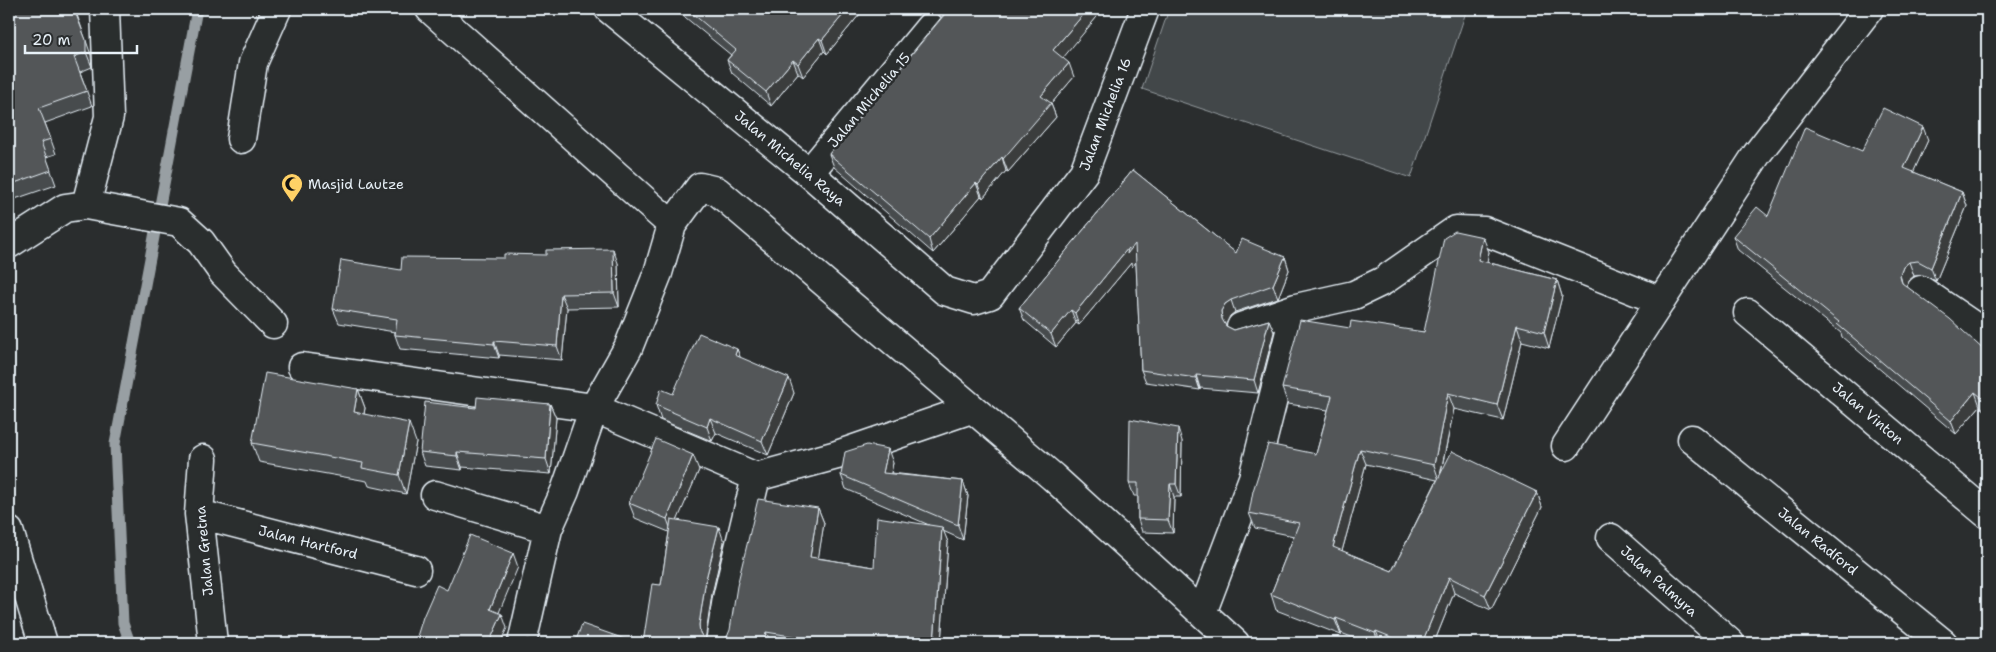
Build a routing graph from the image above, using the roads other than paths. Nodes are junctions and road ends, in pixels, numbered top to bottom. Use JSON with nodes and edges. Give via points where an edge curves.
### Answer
{"nodes":[{"id":1,"x":105,"y":9,"type":"edge"},
{"id":2,"x":277,"y":9,"type":"edge"},
{"id":3,"x":430,"y":9,"type":"edge"},
{"id":4,"x":1145,"y":9,"type":"edge"},
{"id":5,"x":1869,"y":9,"type":"edge"},
{"id":6,"x":627,"y":14,"type":"edge"},
{"id":7,"x":930,"y":27,"type":"dead end"},
{"id":8,"x":241,"y":139,"type":"dead end"},
{"id":9,"x":809,"y":172,"type":"junction"},
{"id":10,"x":86,"y":205,"type":"junction"},
{"id":11,"x":672,"y":225,"type":"junction"},
{"id":12,"x":9,"y":244,"type":"edge"},
{"id":13,"x":1921,"y":290,"type":"dead end"},
{"id":14,"x":974,"y":300,"type":"joint"},
{"id":15,"x":1661,"y":301,"type":"junction"},
{"id":16,"x":1296,"y":308,"type":"junction"},
{"id":17,"x":1748,"y":313,"type":"dead end"},
{"id":18,"x":273,"y":324,"type":"dead end"},
{"id":19,"x":1241,"y":326,"type":"edge"},
{"id":20,"x":1987,"y":335,"type":"edge"},
{"id":21,"x":302,"y":367,"type":"dead end"},
{"id":22,"x":594,"y":408,"type":"junction"},
{"id":23,"x":971,"y":409,"type":"junction"},
{"id":24,"x":1692,"y":439,"type":"dead end"},
{"id":25,"x":1566,"y":446,"type":"dead end"},
{"id":26,"x":203,"y":459,"type":"dead end"},
{"id":27,"x":756,"y":477,"type":"junction"},
{"id":28,"x":435,"y":495,"type":"dead end"},
{"id":29,"x":199,"y":514,"type":"junction"},
{"id":30,"x":1987,"y":514,"type":"edge"},
{"id":31,"x":548,"y":529,"type":"junction"},
{"id":32,"x":9,"y":531,"type":"edge"},
{"id":33,"x":1611,"y":538,"type":"dead end"},
{"id":34,"x":416,"y":570,"type":"dead end"},
{"id":35,"x":1202,"y":613,"type":"junction"},
{"id":36,"x":43,"y":643,"type":"edge"},
{"id":37,"x":213,"y":643,"type":"edge"},
{"id":38,"x":522,"y":643,"type":"edge"},
{"id":39,"x":720,"y":643,"type":"edge"},
{"id":40,"x":1235,"y":643,"type":"edge"},
{"id":41,"x":1730,"y":643,"type":"edge"},
{"id":42,"x":1943,"y":643,"type":"edge"}],
"edges":[{"from":1,"to":10,"type":"street","via":[[109,116]]},
{"from":2,"to":8,"type":"street","via":[[253,63]]},
{"from":3,"to":11,"type":"street"},
{"from":4,"to":14,"type":"street","name":"Jalan Michelia 16","via":[[1084,172],[990,294]]},
{"from":5,"to":15,"type":"street","via":[[1757,154]]},
{"from":6,"to":9,"type":"street","name":"Jalan Michelia Raya"},
{"from":7,"to":9,"type":"street","name":"Jalan Michelia 15"},
{"from":9,"to":14,"type":"street","name":"Jalan Michelia Raya","via":[[945,292]]},
{"from":10,"to":12,"type":"street","via":[[64,208]]},
{"from":10,"to":18,"type":"street","via":[[180,222],[201,242],[223,273]]},
{"from":11,"to":22,"type":"street","via":[[658,273],[631,340]]},
{"from":11,"to":23,"type":"street","via":[[700,187],[717,191]]},
{"from":13,"to":20,"type":"street"},
{"from":15,"to":16,"type":"street","via":[[1484,231],[1456,230],[1367,289]]},
{"from":15,"to":25,"type":"street"},
{"from":16,"to":19,"type":"street"},
{"from":16,"to":35,"type":"street","via":[[1253,478]]},
{"from":17,"to":30,"type":"street","name":"Jalan Vinton"},
{"from":21,"to":22,"type":"street"},
{"from":22,"to":27,"type":"street"},
{"from":22,"to":31,"type":"street"},
{"from":23,"to":27,"type":"street","via":[[837,455]]},
{"from":23,"to":35,"type":"street","via":[[1052,477]]},
{"from":24,"to":42,"type":"street","name":"Jalan Radford"},
{"from":26,"to":29,"type":"street","name":"Jalan Gretna"},
{"from":27,"to":39,"type":"street","via":[[727,598]]},
{"from":28,"to":31,"type":"street"},
{"from":29,"to":34,"type":"street","name":"Jalan Hartford"},
{"from":29,"to":37,"type":"street","name":"Jalan Gretna"},
{"from":31,"to":38,"type":"street"},
{"from":32,"to":36,"type":"street"},
{"from":33,"to":41,"type":"street","name":"Jalan Palmyra"},
{"from":35,"to":40,"type":"street"}]}
